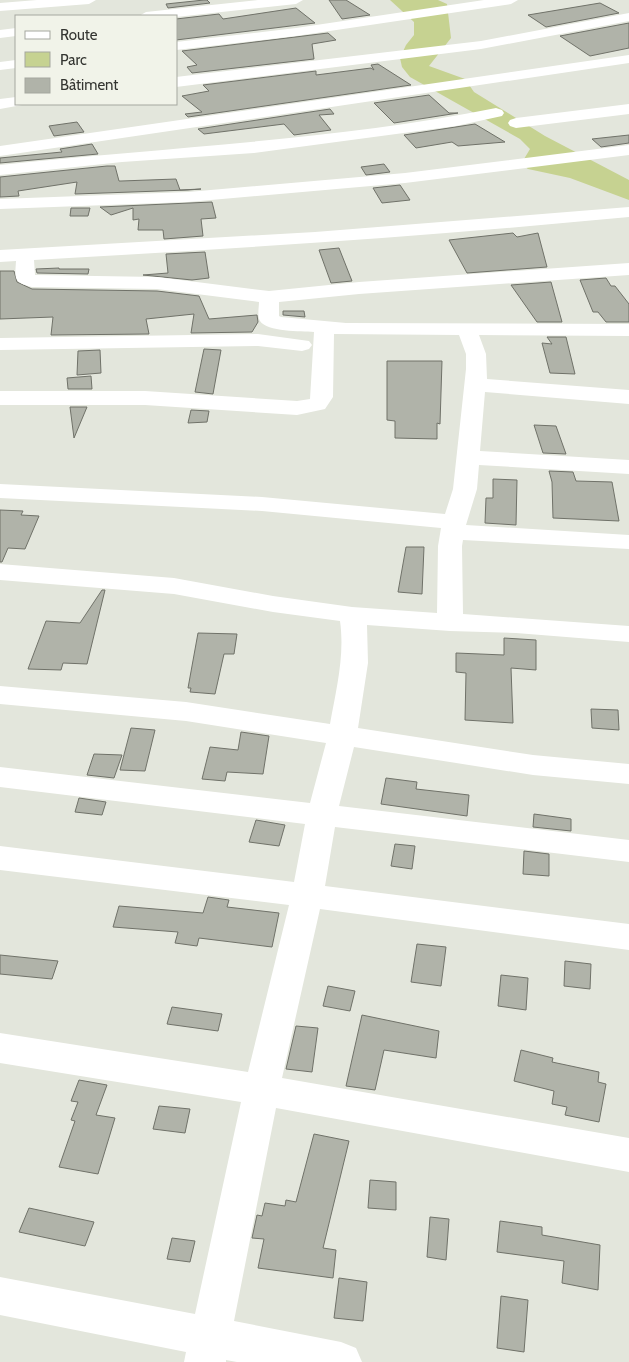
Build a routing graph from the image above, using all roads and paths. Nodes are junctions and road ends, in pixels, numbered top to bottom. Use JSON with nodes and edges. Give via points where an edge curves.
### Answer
{"nodes":[{"id":1,"x":89,"y":0,"type":"edge"},
{"id":2,"x":296,"y":0,"type":"edge"},
{"id":3,"x":512,"y":0,"type":"edge"},
{"id":4,"x":0,"y":7,"type":"edge"},
{"id":5,"x":155,"y":15,"type":"edge"},
{"id":6,"x":629,"y":17,"type":"edge"},
{"id":7,"x":15,"y":32,"type":"edge"},
{"id":8,"x":0,"y":34,"type":"edge"},
{"id":9,"x":178,"y":46,"type":"edge"},
{"id":10,"x":629,"y":59,"type":"edge"},
{"id":11,"x":15,"y":64,"type":"edge"},
{"id":12,"x":0,"y":66,"type":"edge"},
{"id":13,"x":178,"y":82,"type":"edge"},
{"id":14,"x":15,"y":102,"type":"edge"},
{"id":15,"x":0,"y":104,"type":"edge"},
{"id":16,"x":629,"y":109,"type":"edge"},
{"id":17,"x":496,"y":113,"type":"dead end"},
{"id":18,"x":516,"y":123,"type":"dead end"},
{"id":19,"x":629,"y":150,"type":"edge"},
{"id":20,"x":0,"y":151,"type":"edge"},
{"id":21,"x":0,"y":170,"type":"edge"},
{"id":22,"x":0,"y":204,"type":"edge"},
{"id":23,"x":629,"y":212,"type":"edge"},
{"id":24,"x":25,"y":255,"type":"junction"},
{"id":25,"x":0,"y":256,"type":"edge"},
{"id":26,"x":629,"y":269,"type":"edge"},
{"id":27,"x":269,"y":297,"type":"junction"},
{"id":28,"x":467,"y":329,"type":"junction"},
{"id":29,"x":629,"y":330,"type":"edge"},
{"id":30,"x":324,"y":338,"type":"junction"},
{"id":31,"x":0,"y":344,"type":"edge"},
{"id":32,"x":475,"y":385,"type":"junction"},
{"id":33,"x":629,"y":397,"type":"edge"},
{"id":34,"x":0,"y":398,"type":"edge"},
{"id":35,"x":468,"y":457,"type":"junction"},
{"id":36,"x":629,"y":467,"type":"edge"},
{"id":37,"x":0,"y":491,"type":"edge"},
{"id":38,"x":453,"y":527,"type":"junction"},
{"id":39,"x":629,"y":542,"type":"edge"},
{"id":40,"x":0,"y":572,"type":"edge"},
{"id":41,"x":352,"y":614,"type":"junction"},
{"id":42,"x":450,"y":623,"type":"junction"},
{"id":43,"x":629,"y":634,"type":"edge"},
{"id":44,"x":0,"y":695,"type":"edge"},
{"id":45,"x":342,"y":737,"type":"junction"},
{"id":46,"x":629,"y":774,"type":"edge"},
{"id":47,"x":0,"y":777,"type":"edge"},
{"id":48,"x":322,"y":813,"type":"junction"},
{"id":49,"x":629,"y":851,"type":"edge"},
{"id":50,"x":0,"y":858,"type":"edge"},
{"id":51,"x":308,"y":894,"type":"junction"},
{"id":52,"x":629,"y":936,"type":"edge"},
{"id":53,"x":0,"y":1048,"type":"edge"},
{"id":54,"x":262,"y":1090,"type":"junction"},
{"id":55,"x":629,"y":1155,"type":"edge"},
{"id":56,"x":0,"y":1296,"type":"edge"},
{"id":57,"x":208,"y":1349,"type":"edge"},
{"id":58,"x":341,"y":1362,"type":"edge"}],
"edges":[{"from":1,"to":4,"type":"street"},
{"from":2,"to":5,"type":"street"},
{"from":3,"to":9,"type":"street"},
{"from":6,"to":13,"type":"street","via":[[481,45]]},
{"from":7,"to":8,"type":"street"},
{"from":10,"to":20,"type":"street"},
{"from":11,"to":12,"type":"street"},
{"from":14,"to":15,"type":"street"},
{"from":16,"to":18,"type":"street"},
{"from":17,"to":21,"type":"street","via":[[264,146]]},
{"from":19,"to":22,"type":"street","via":[[405,178],[237,193]]},
{"from":23,"to":24,"type":"street","via":[[475,227]]},
{"from":24,"to":25,"type":"street"},
{"from":24,"to":27,"type":"street","via":[[25,279],[32,281],[157,283]]},
{"from":26,"to":27,"type":"street"},
{"from":27,"to":30,"type":"street","via":[[268,316],[277,324]]},
{"from":28,"to":29,"type":"street"},
{"from":28,"to":30,"type":"street"},
{"from":28,"to":32,"type":"street","via":[[476,354]]},
{"from":30,"to":31,"type":"street"},
{"from":30,"to":34,"type":"street","via":[[322,397],[317,404],[297,408],[145,398]]},
{"from":32,"to":33,"type":"street"},
{"from":32,"to":35,"type":"street"},
{"from":35,"to":36,"type":"street"},
{"from":35,"to":38,"type":"street","via":[[465,488]]},
{"from":37,"to":38,"type":"street","via":[[262,504]]},
{"from":38,"to":39,"type":"street"},
{"from":38,"to":42,"type":"street"},
{"from":40,"to":41,"type":"street","via":[[174,586]]},
{"from":41,"to":42,"type":"street"},
{"from":41,"to":45,"type":"street","via":[[354,663]]},
{"from":42,"to":43,"type":"street"},
{"from":44,"to":45,"type":"street","via":[[138,706],[248,720]]},
{"from":45,"to":46,"type":"street","via":[[466,756]]},
{"from":45,"to":48,"type":"street"},
{"from":47,"to":48,"type":"street"},
{"from":48,"to":49,"type":"street"},
{"from":48,"to":51,"type":"street"},
{"from":50,"to":51,"type":"street"},
{"from":51,"to":52,"type":"street"},
{"from":51,"to":54,"type":"street"},
{"from":53,"to":54,"type":"street"},
{"from":54,"to":55,"type":"street"},
{"from":54,"to":57,"type":"street"},
{"from":56,"to":57,"type":"street"},
{"from":57,"to":58,"type":"street"}]}
